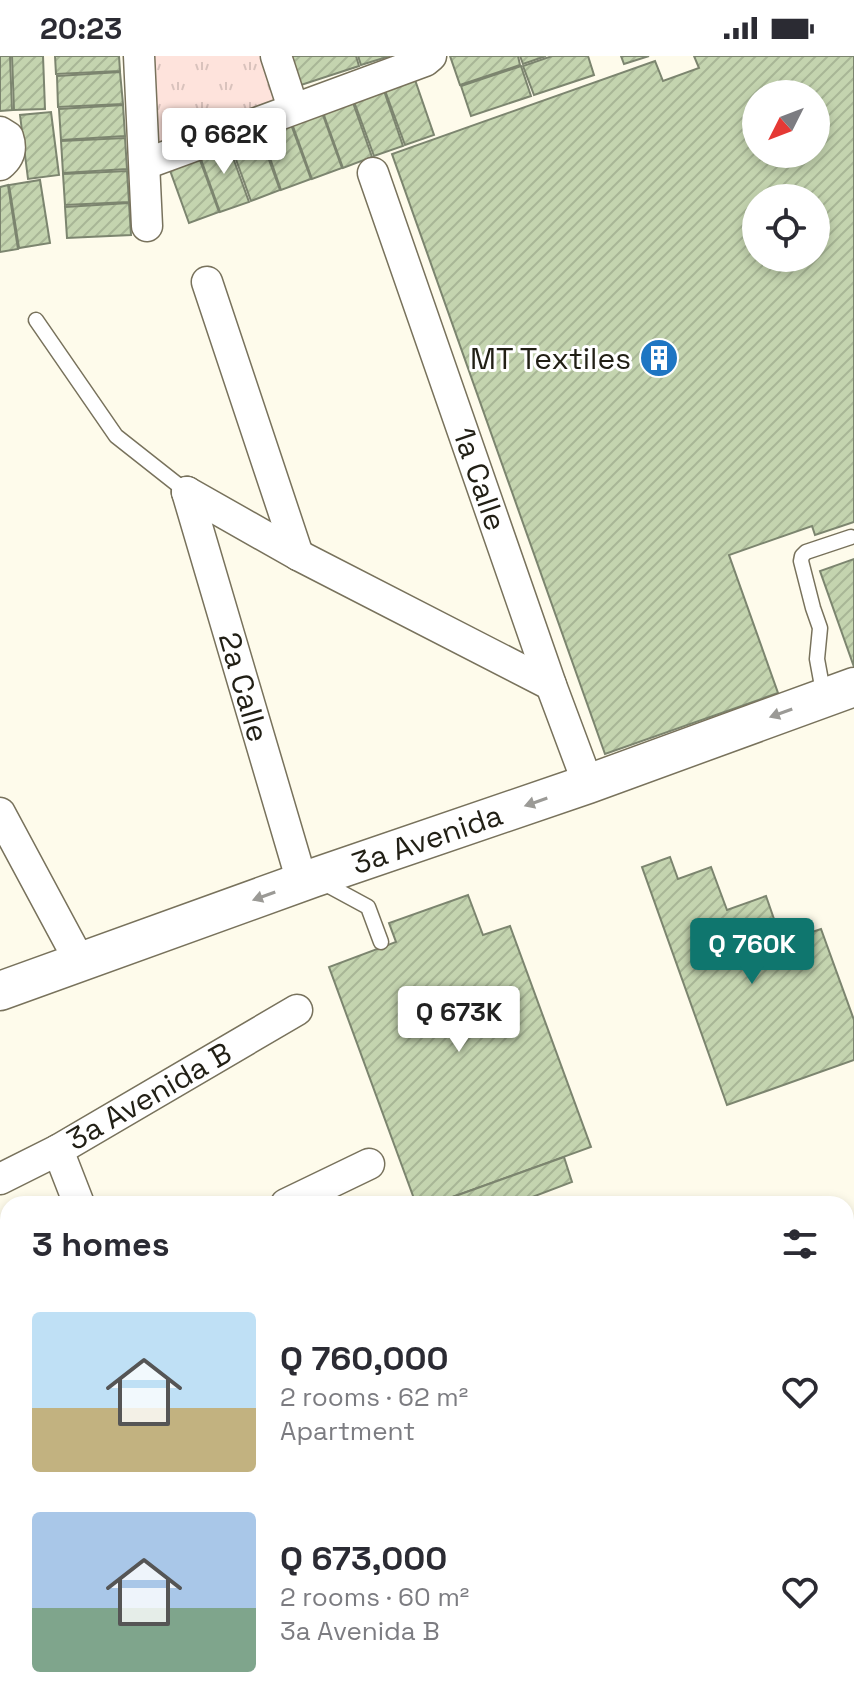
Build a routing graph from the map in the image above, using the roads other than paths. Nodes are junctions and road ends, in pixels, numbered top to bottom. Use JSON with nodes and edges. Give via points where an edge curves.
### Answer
{"nodes":[{"id":1,"x":139,"y":56,"type":"edge"},
{"id":2,"x":276,"y":56,"type":"edge"},
{"id":3,"x":431,"y":56,"type":"edge"},
{"id":4,"x":293,"y":108,"type":"junction"},
{"id":5,"x":0,"y":132,"type":"edge"},
{"id":6,"x":145,"y":164,"type":"junction"},
{"id":7,"x":0,"y":165,"type":"edge"},
{"id":8,"x":373,"y":173,"type":"dead end"},
{"id":9,"x":147,"y":226,"type":"dead end"},
{"id":10,"x":207,"y":282,"type":"dead end"},
{"id":11,"x":36,"y":320,"type":"dead end"},
{"id":12,"x":187,"y":492,"type":"junction"},
{"id":13,"x":851,"y":537,"type":"dead end"},
{"id":14,"x":298,"y":555,"type":"junction"},
{"id":15,"x":551,"y":685,"type":"junction"},
{"id":16,"x":839,"y":692,"type":"edge"},
{"id":17,"x":588,"y":784,"type":"junction"},
{"id":18,"x":0,"y":813,"type":"edge"},
{"id":19,"x":308,"y":880,"type":"junction"},
{"id":20,"x":381,"y":942,"type":"dead end"},
{"id":21,"x":80,"y":962,"type":"junction"},
{"id":22,"x":0,"y":991,"type":"edge"},
{"id":23,"x":297,"y":1010,"type":"dead end"},
{"id":24,"x":58,"y":1150,"type":"junction"},
{"id":25,"x":369,"y":1164,"type":"dead end"},
{"id":26,"x":0,"y":1179,"type":"edge"},
{"id":27,"x":76,"y":1196,"type":"edge"},
{"id":28,"x":303,"y":1196,"type":"edge"}],
"edges":[{"from":1,"to":6,"type":"street"},
{"from":2,"to":4,"type":"street"},
{"from":3,"to":4,"type":"street"},
{"from":4,"to":6,"type":"street"},
{"from":5,"to":7,"type":"street","via":[[10,147]]},
{"from":6,"to":9,"type":"street"},
{"from":8,"to":15,"type":"street","name":"1a Calle"},
{"from":10,"to":14,"type":"street"},
{"from":11,"to":12,"type":"lane","via":[[116,436]]},
{"from":12,"to":14,"type":"street"},
{"from":12,"to":19,"type":"street","name":"2a Calle"},
{"from":13,"to":16,"type":"lane","via":[[806,552],[801,561],[820,628],[817,659]]},
{"from":14,"to":15,"type":"street"},
{"from":15,"to":17,"type":"street","name":"1a Calle"},
{"from":16,"to":17,"type":"street","name":"3a Avenida","one_way":true},
{"from":17,"to":19,"type":"street","name":"3a Avenida","one_way":true},
{"from":18,"to":21,"type":"street"},
{"from":19,"to":20,"type":"lane","via":[[368,907]]},
{"from":19,"to":21,"type":"street","name":"3a Avenida","one_way":true},
{"from":21,"to":22,"type":"street","name":"3a Avenida"},
{"from":23,"to":24,"type":"street","name":"3a Avenida B"},
{"from":24,"to":26,"type":"street","name":"3a Avenida B"},
{"from":24,"to":27,"type":"street"},
{"from":25,"to":28,"type":"street"}]}
